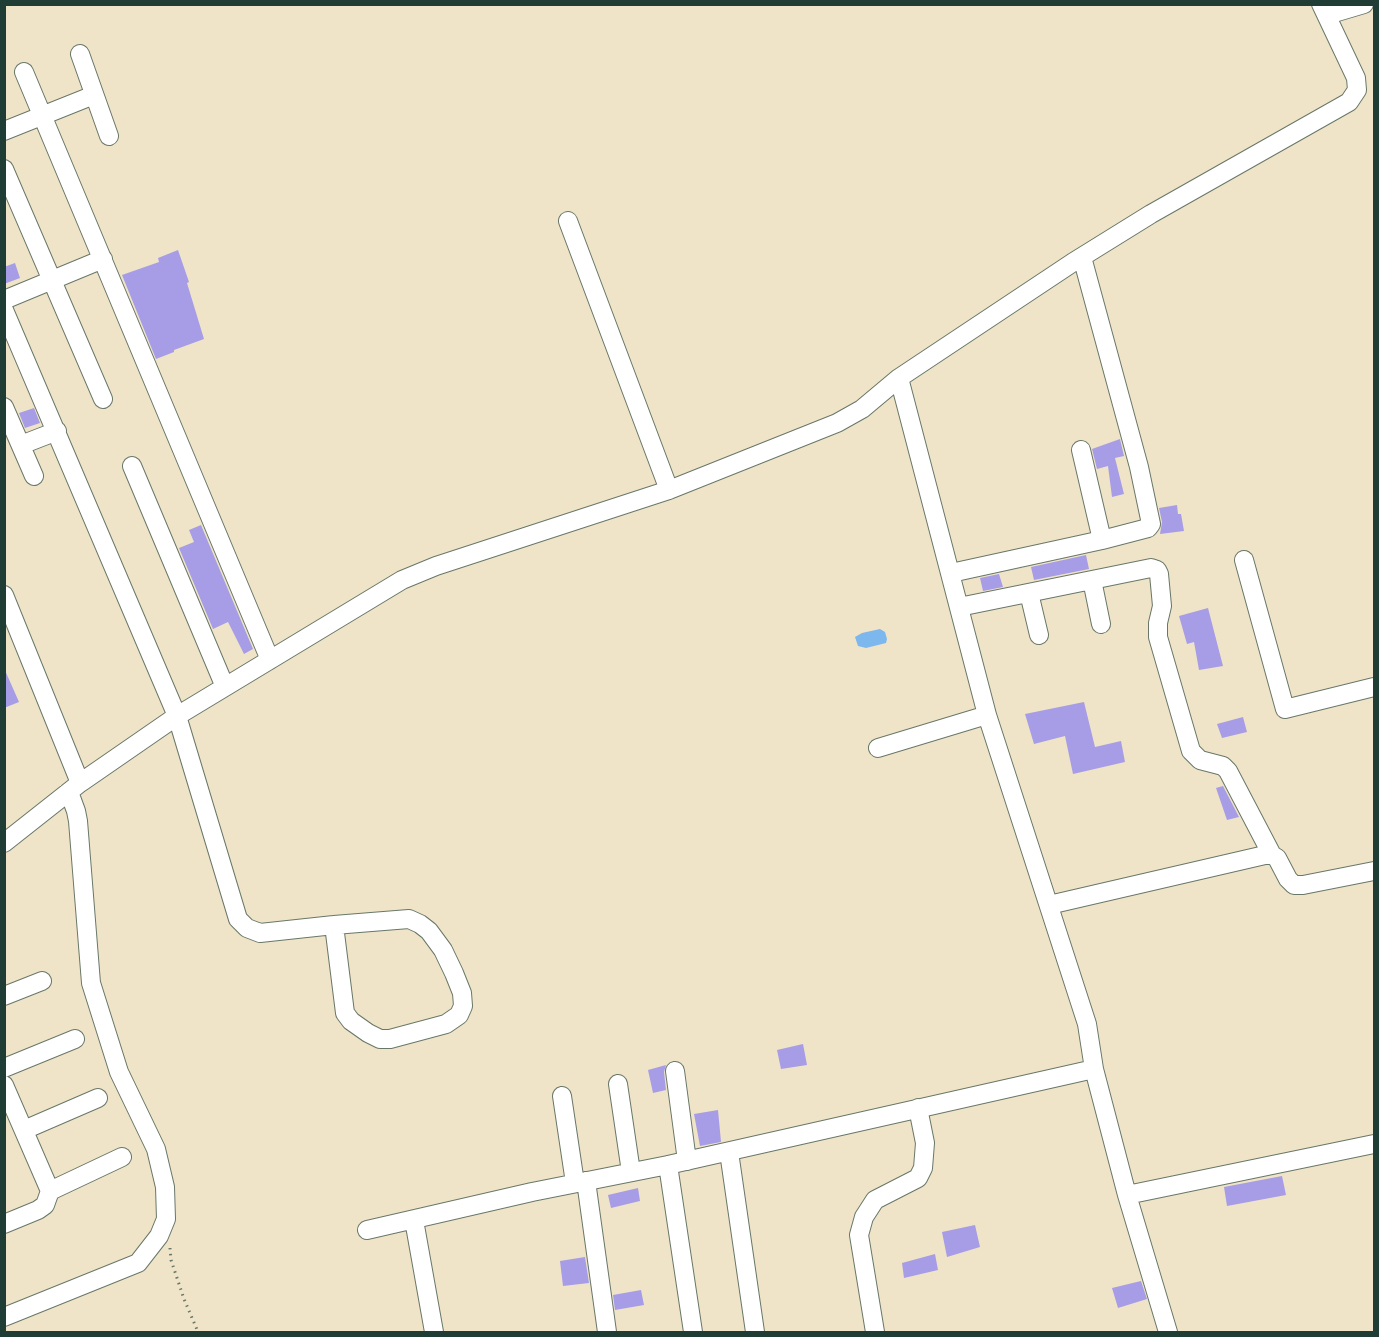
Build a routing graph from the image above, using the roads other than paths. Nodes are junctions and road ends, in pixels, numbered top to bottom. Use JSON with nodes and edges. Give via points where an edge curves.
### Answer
{"nodes":[{"id":1,"x":1364,"y":4,"type":"edge"},
{"id":2,"x":1324,"y":10,"type":"edge"},
{"id":3,"x":80,"y":54,"type":"dead end"},
{"id":4,"x":24,"y":72,"type":"dead end"},
{"id":5,"x":1366,"y":92,"type":"edge"},
{"id":6,"x":94,"y":95,"type":"junction"},
{"id":7,"x":42,"y":116,"type":"junction"},
{"id":8,"x":4,"y":131,"type":"edge"},
{"id":9,"x":109,"y":136,"type":"dead end"},
{"id":10,"x":4,"y":169,"type":"edge"},
{"id":11,"x":568,"y":221,"type":"dead end"},
{"id":12,"x":1082,"y":257,"type":"junction"},
{"id":13,"x":103,"y":259,"type":"junction"},
{"id":14,"x":52,"y":280,"type":"junction"},
{"id":15,"x":4,"y":300,"type":"edge"},
{"id":16,"x":4,"y":310,"type":"edge"},
{"id":17,"x":899,"y":378,"type":"junction"},
{"id":18,"x":103,"y":399,"type":"dead end"},
{"id":19,"x":4,"y":406,"type":"edge"},
{"id":20,"x":57,"y":431,"type":"junction"},
{"id":21,"x":21,"y":445,"type":"junction"},
{"id":22,"x":1081,"y":450,"type":"dead end"},
{"id":23,"x":132,"y":466,"type":"dead end"},
{"id":24,"x":34,"y":476,"type":"dead end"},
{"id":25,"x":669,"y":490,"type":"junction"},
{"id":26,"x":1102,"y":540,"type":"junction"},
{"id":27,"x":1244,"y":560,"type":"dead end"},
{"id":28,"x":951,"y":573,"type":"junction"},
{"id":29,"x":1092,"y":580,"type":"junction"},
{"id":30,"x":1029,"y":593,"type":"junction"},
{"id":31,"x":4,"y":595,"type":"edge"},
{"id":32,"x":959,"y":607,"type":"junction"},
{"id":33,"x":1101,"y":624,"type":"dead end"},
{"id":34,"x":1039,"y":635,"type":"dead end"},
{"id":35,"x":270,"y":660,"type":"junction"},
{"id":36,"x":225,"y":687,"type":"junction"},
{"id":37,"x":1374,"y":687,"type":"edge"},
{"id":38,"x":987,"y":715,"type":"junction"},
{"id":39,"x":177,"y":716,"type":"junction"},
{"id":40,"x":878,"y":748,"type":"dead end"},
{"id":41,"x":75,"y":787,"type":"junction"},
{"id":42,"x":4,"y":843,"type":"edge"},
{"id":43,"x":1272,"y":855,"type":"junction"},
{"id":44,"x":1374,"y":871,"type":"edge"},
{"id":45,"x":1049,"y":905,"type":"junction"},
{"id":46,"x":333,"y":925,"type":"junction"},
{"id":47,"x":42,"y":981,"type":"dead end"},
{"id":48,"x":4,"y":996,"type":"edge"},
{"id":49,"x":75,"y":1039,"type":"dead end"},
{"id":50,"x":4,"y":1068,"type":"edge"},
{"id":51,"x":1094,"y":1070,"type":"junction"},
{"id":52,"x":675,"y":1071,"type":"dead end"},
{"id":53,"x":618,"y":1084,"type":"dead end"},
{"id":54,"x":4,"y":1085,"type":"edge"},
{"id":55,"x":562,"y":1096,"type":"dead end"},
{"id":56,"x":98,"y":1098,"type":"dead end"},
{"id":57,"x":918,"y":1108,"type":"junction"},
{"id":58,"x":24,"y":1130,"type":"junction"},
{"id":59,"x":1374,"y":1144,"type":"edge"},
{"id":60,"x":729,"y":1152,"type":"junction"},
{"id":61,"x":122,"y":1157,"type":"dead end"},
{"id":62,"x":687,"y":1161,"type":"junction"},
{"id":63,"x":668,"y":1165,"type":"junction"},
{"id":64,"x":632,"y":1172,"type":"junction"},
{"id":65,"x":581,"y":1182,"type":"junction"},
{"id":66,"x":50,"y":1191,"type":"junction"},
{"id":67,"x":1127,"y":1195,"type":"junction"},
{"id":68,"x":414,"y":1220,"type":"junction"},
{"id":69,"x":4,"y":1224,"type":"edge"},
{"id":70,"x":367,"y":1230,"type":"dead end"},
{"id":71,"x":4,"y":1317,"type":"edge"},
{"id":72,"x":434,"y":1332,"type":"edge"},
{"id":73,"x":607,"y":1332,"type":"edge"},
{"id":74,"x":693,"y":1332,"type":"edge"},
{"id":75,"x":755,"y":1332,"type":"edge"},
{"id":76,"x":875,"y":1332,"type":"edge"},
{"id":77,"x":1168,"y":1332,"type":"edge"}],
"edges":[{"from":1,"to":2,"type":"street"},
{"from":2,"to":5,"type":"street"},
{"from":3,"to":6,"type":"street"},
{"from":4,"to":7,"type":"street"},
{"from":5,"to":12,"type":"street"},
{"from":6,"to":7,"type":"street"},
{"from":6,"to":9,"type":"street"},
{"from":7,"to":8,"type":"street"},
{"from":7,"to":13,"type":"street"},
{"from":10,"to":14,"type":"street"},
{"from":11,"to":25,"type":"street"},
{"from":12,"to":17,"type":"street"},
{"from":12,"to":26,"type":"street","via":[[1151,519],[1148,528]]},
{"from":13,"to":14,"type":"street"},
{"from":13,"to":35,"type":"street"},
{"from":14,"to":15,"type":"street"},
{"from":14,"to":18,"type":"street"},
{"from":16,"to":20,"type":"street"},
{"from":17,"to":25,"type":"street","via":[[862,409],[837,423]]},
{"from":17,"to":28,"type":"street"},
{"from":19,"to":21,"type":"street"},
{"from":20,"to":21,"type":"street"},
{"from":20,"to":39,"type":"street"},
{"from":21,"to":24,"type":"street"},
{"from":22,"to":26,"type":"street"},
{"from":23,"to":36,"type":"street"},
{"from":25,"to":35,"type":"street","via":[[402,580]]},
{"from":26,"to":28,"type":"street"},
{"from":27,"to":37,"type":"street","via":[[1285,709]]},
{"from":28,"to":32,"type":"street"},
{"from":29,"to":30,"type":"street"},
{"from":29,"to":33,"type":"street"},
{"from":29,"to":43,"type":"street","via":[[1157,570],[1162,606],[1158,637],[1191,751],[1200,760],[1228,771]]},
{"from":30,"to":32,"type":"street"},
{"from":30,"to":34,"type":"street"},
{"from":31,"to":41,"type":"street"},
{"from":32,"to":38,"type":"street"},
{"from":35,"to":36,"type":"street"},
{"from":36,"to":39,"type":"street"},
{"from":38,"to":40,"type":"street"},
{"from":38,"to":45,"type":"street"},
{"from":39,"to":41,"type":"street"},
{"from":39,"to":46,"type":"street","via":[[238,919],[260,933]]},
{"from":41,"to":42,"type":"street"},
{"from":41,"to":71,"type":"street","via":[[91,983],[119,1072],[156,1149],[165,1187],[166,1219],[159,1236],[138,1263]]},
{"from":43,"to":44,"type":"street","via":[[1294,885]]},
{"from":43,"to":45,"type":"street"},
{"from":45,"to":51,"type":"street","via":[[1087,1024]]},
{"from":46,"to":46,"type":"street","via":[[345,1013],[351,1021],[380,1039],[390,1039],[446,1024],[459,1015],[462,993],[454,973],[429,931],[420,924],[409,919]]},
{"from":47,"to":48,"type":"street"},
{"from":49,"to":50,"type":"street"},
{"from":51,"to":57,"type":"street"},
{"from":51,"to":67,"type":"street"},
{"from":52,"to":62,"type":"street"},
{"from":53,"to":64,"type":"street"},
{"from":54,"to":58,"type":"street"},
{"from":55,"to":65,"type":"street"},
{"from":56,"to":58,"type":"street"},
{"from":57,"to":60,"type":"street"},
{"from":57,"to":76,"type":"street","via":[[926,1143],[923,1168],[918,1178],[875,1200],[864,1216],[859,1235]]},
{"from":58,"to":66,"type":"street"},
{"from":59,"to":67,"type":"street"},
{"from":60,"to":62,"type":"street"},
{"from":60,"to":75,"type":"street"},
{"from":61,"to":66,"type":"street"},
{"from":62,"to":63,"type":"street"},
{"from":63,"to":64,"type":"street"},
{"from":63,"to":74,"type":"street"},
{"from":64,"to":65,"type":"street"},
{"from":65,"to":68,"type":"street"},
{"from":65,"to":73,"type":"street"},
{"from":66,"to":69,"type":"street","via":[[38,1210]]},
{"from":67,"to":77,"type":"street"},
{"from":68,"to":70,"type":"street"},
{"from":68,"to":72,"type":"street"}]}
